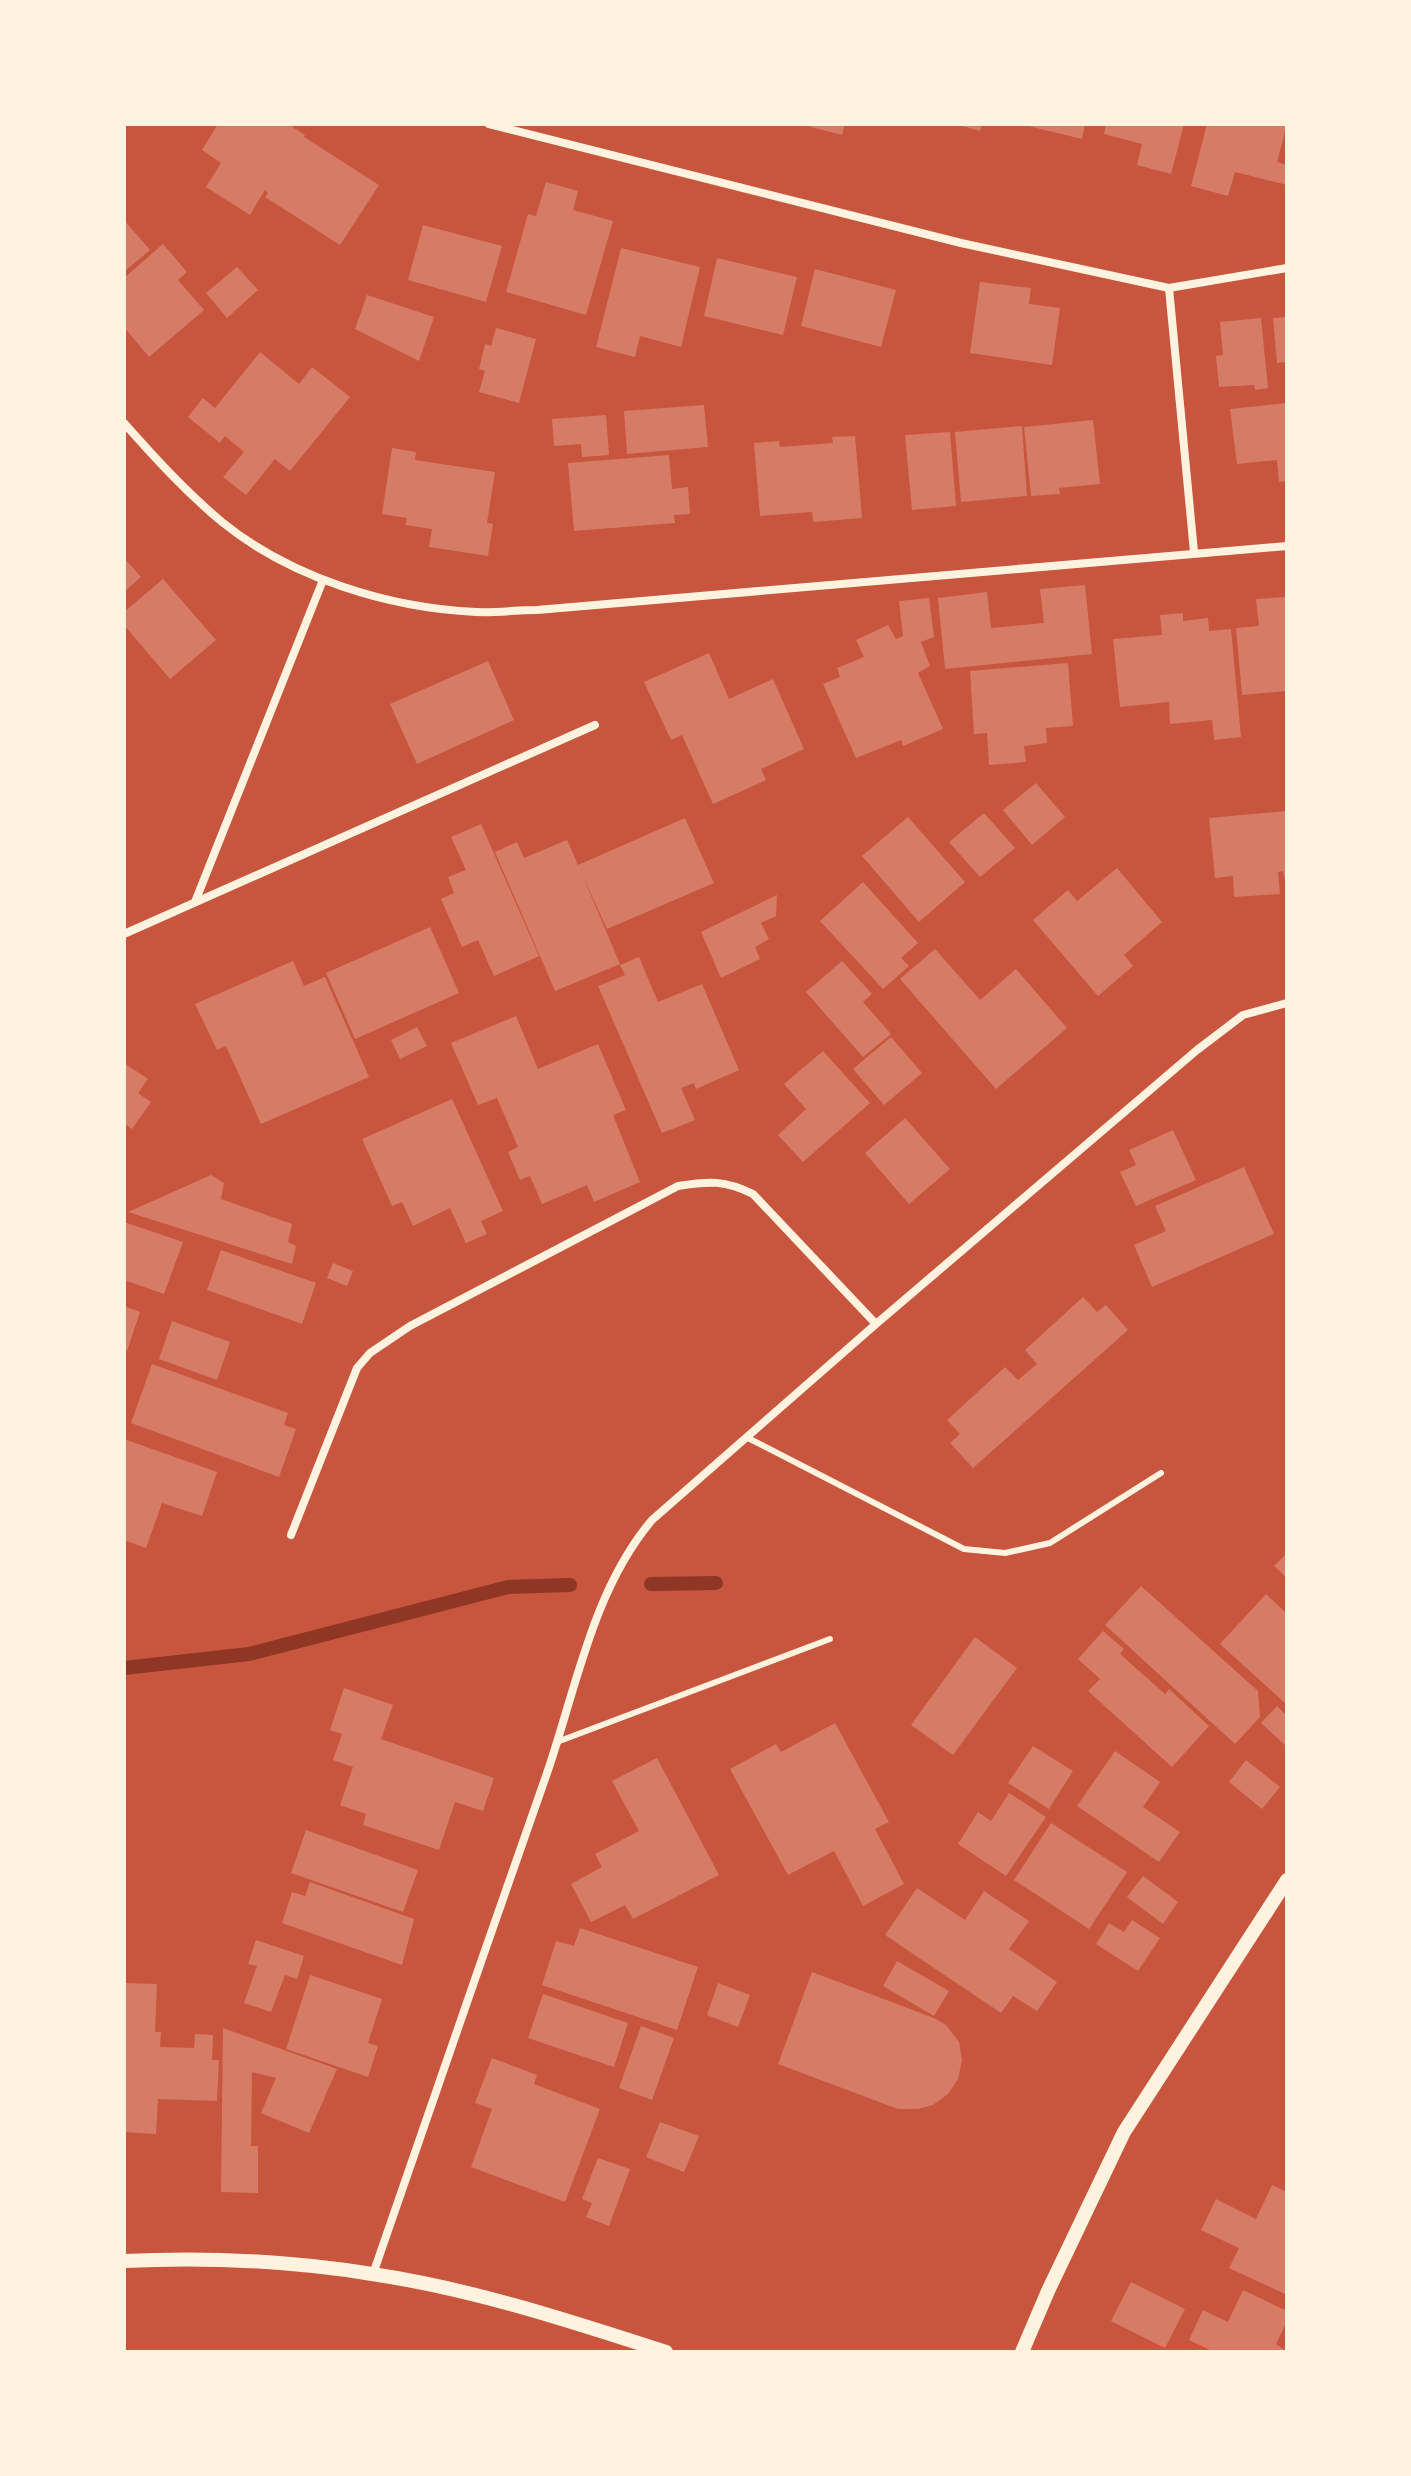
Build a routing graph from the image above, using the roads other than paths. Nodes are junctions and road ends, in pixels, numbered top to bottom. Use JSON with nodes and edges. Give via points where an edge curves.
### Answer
{"nodes":[{"id":1,"x":489,"y":124,"type":"edge"},
{"id":2,"x":1287,"y":268,"type":"edge"},
{"id":3,"x":1169,"y":288,"type":"junction"},
{"id":4,"x":124,"y":423,"type":"edge"},
{"id":5,"x":1287,"y":546,"type":"edge"},
{"id":6,"x":1194,"y":552,"type":"junction"},
{"id":7,"x":323,"y":580,"type":"junction"},
{"id":8,"x":595,"y":725,"type":"dead end"},
{"id":9,"x":195,"y":903,"type":"junction"},
{"id":10,"x":124,"y":934,"type":"edge"},
{"id":11,"x":1287,"y":1003,"type":"edge"},
{"id":12,"x":876,"y":1324,"type":"junction"},
{"id":13,"x":746,"y":1437,"type":"junction"},
{"id":14,"x":1161,"y":1473,"type":"dead end"},
{"id":15,"x":291,"y":1535,"type":"dead end"},
{"id":16,"x":830,"y":1639,"type":"dead end"},
{"id":17,"x":557,"y":1742,"type":"junction"},
{"id":18,"x":1287,"y":1880,"type":"edge"},
{"id":19,"x":124,"y":2261,"type":"edge"},
{"id":20,"x":373,"y":2274,"type":"junction"},
{"id":21,"x":666,"y":2352,"type":"edge"},
{"id":22,"x":1022,"y":2352,"type":"edge"}],
"edges":[{"from":1,"to":3,"type":"street","via":[[961,243]]},
{"from":2,"to":3,"type":"street"},
{"from":3,"to":6,"type":"street"},
{"from":4,"to":7,"type":"street","via":[[224,524]]},
{"from":5,"to":6,"type":"street"},
{"from":6,"to":7,"type":"street","via":[[476,612],[359,593]]},
{"from":7,"to":9,"type":"street"},
{"from":8,"to":9,"type":"street"},
{"from":9,"to":10,"type":"street"},
{"from":11,"to":12,"type":"street","via":[[1243,1015],[1209,1041]]},
{"from":12,"to":13,"type":"street"},
{"from":12,"to":15,"type":"street","via":[[753,1194],[732,1183],[678,1186],[410,1326],[370,1353],[345,1395]]},
{"from":13,"to":14,"type":"lane","via":[[964,1549],[1005,1553],[1050,1543]]},
{"from":13,"to":17,"type":"street","via":[[631,1544],[600,1609]]},
{"from":16,"to":17,"type":"lane"},
{"from":17,"to":20,"type":"street"},
{"from":18,"to":22,"type":"street","via":[[1124,2132]]},
{"from":19,"to":20,"type":"street","via":[[182,2258]]},
{"from":20,"to":21,"type":"street","via":[[453,2289]]}]}
